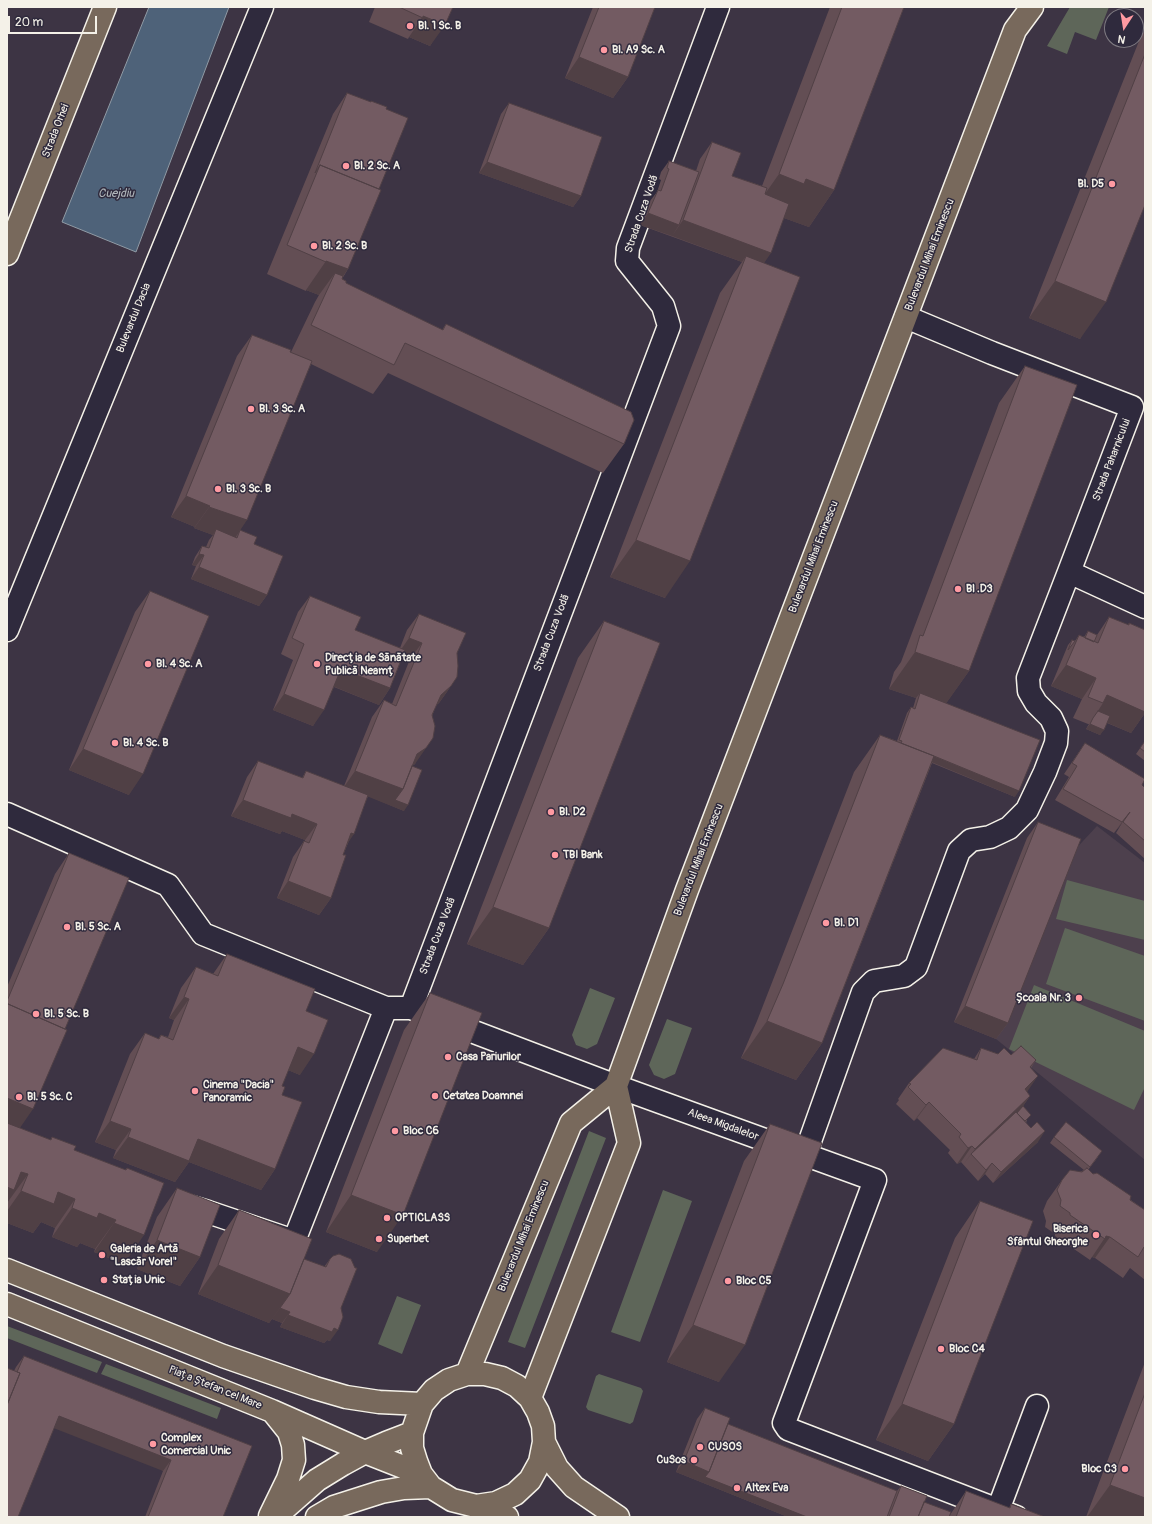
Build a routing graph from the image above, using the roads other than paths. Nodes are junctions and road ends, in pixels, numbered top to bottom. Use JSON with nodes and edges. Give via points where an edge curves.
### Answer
{"nodes":[{"id":1,"x":105,"y":7,"type":"edge"},
{"id":2,"x":262,"y":7,"type":"edge"},
{"id":3,"x":718,"y":7,"type":"edge"},
{"id":4,"x":1017,"y":7,"type":"edge"},
{"id":5,"x":1032,"y":7,"type":"edge"},
{"id":6,"x":1015,"y":30,"type":"junction"},
{"id":7,"x":7,"y":254,"type":"edge"},
{"id":8,"x":906,"y":317,"type":"junction"},
{"id":9,"x":1069,"y":572,"type":"junction"},
{"id":10,"x":1145,"y":607,"type":"edge"},
{"id":11,"x":7,"y":630,"type":"edge"},
{"id":12,"x":7,"y":814,"type":"edge"},
{"id":13,"x":386,"y":1008,"type":"junction"},
{"id":14,"x":410,"y":1008,"type":"junction"},
{"id":15,"x":616,"y":1086,"type":"junction"},
{"id":16,"x":804,"y":1155,"type":"junction"},
{"id":17,"x":175,"y":1203,"type":"edge"},
{"id":18,"x":7,"y":1270,"type":"edge"},
{"id":19,"x":7,"y":1304,"type":"edge"},
{"id":20,"x":467,"y":1374,"type":"junction"},
{"id":21,"x":530,"y":1398,"type":"junction"},
{"id":22,"x":422,"y":1404,"type":"junction"},
{"id":23,"x":1037,"y":1406,"type":"dead end"},
{"id":24,"x":272,"y":1411,"type":"junction"},
{"id":25,"x":412,"y":1434,"type":"junction"},
{"id":26,"x":544,"y":1442,"type":"junction"},
{"id":27,"x":365,"y":1452,"type":"junction"},
{"id":28,"x":426,"y":1480,"type":"junction"},
{"id":29,"x":476,"y":1506,"type":"junction"},
{"id":30,"x":1007,"y":1513,"type":"edge"},
{"id":31,"x":270,"y":1517,"type":"edge"},
{"id":32,"x":275,"y":1517,"type":"edge"},
{"id":33,"x":317,"y":1517,"type":"edge"},
{"id":34,"x":507,"y":1517,"type":"edge"},
{"id":35,"x":618,"y":1517,"type":"edge"}],
"edges":[{"from":1,"to":7,"type":"main road","name":"Strada Orhei"},
{"from":2,"to":11,"type":"street","name":"Bulevardul Dacia"},
{"from":3,"to":14,"type":"street","name":"Strada Cuza Vodă","via":[[628,248],[627,261],[663,306],[669,326]]},
{"from":4,"to":6,"type":"main road"},
{"from":5,"to":6,"type":"main road"},
{"from":6,"to":8,"type":"main road","name":"Bulevardul Mihai Eminescu"},
{"from":8,"to":9,"type":"street","name":"Strada Paharnicului","via":[[1132,407]]},
{"from":8,"to":15,"type":"main road","name":"Bulevardul Mihai Eminescu","via":[[687,890]]},
{"from":9,"to":10,"type":"street"},
{"from":9,"to":16,"type":"street","via":[[1028,678],[1032,697],[1051,718],[1057,731],[1056,743],[1045,772],[1027,810],[1009,828],[990,837],[971,840],[960,851],[916,967],[904,976],[874,981],[863,992]]},
{"from":12,"to":13,"type":"street","via":[[168,885],[202,934]]},
{"from":13,"to":14,"type":"street"},
{"from":13,"to":17,"type":"street","via":[[294,1241]]},
{"from":14,"to":15,"type":"street","name":"Aleea Migdalelor"},
{"from":15,"to":16,"type":"street","name":"Aleea Migdalelor"},
{"from":15,"to":20,"type":"main road","name":"Bulevardul Mihai Eminescu","via":[[571,1123]]},
{"from":15,"to":21,"type":"main road","via":[[629,1143]]},
{"from":16,"to":30,"type":"street","name":"Aleea Migdalelor","via":[[875,1180],[784,1423],[788,1429]]},
{"from":18,"to":22,"type":"main road","via":[[223,1356],[315,1388],[346,1397],[379,1402]]},
{"from":19,"to":24,"type":"main road","name":"Piața Ștefan cel Mare"},
{"from":20,"to":21,"type":"main road","via":[[485,1374],[502,1378],[517,1386]]},
{"from":20,"to":22,"type":"main road","via":[[450,1380],[434,1390]]},
{"from":21,"to":26,"type":"main road","via":[[543,1426]]},
{"from":22,"to":25,"type":"main road"},
{"from":23,"to":30,"type":"street"},
{"from":24,"to":27,"type":"main road","name":"Piața Ștefan cel Mare"},
{"from":24,"to":31,"type":"main road","via":[[289,1432],[294,1460]]},
{"from":25,"to":27,"type":"main road"},
{"from":25,"to":28,"type":"main road","via":[[416,1462]]},
{"from":26,"to":29,"type":"main road","via":[[540,1462],[530,1480],[515,1494],[496,1503]]},
{"from":26,"to":35,"type":"main road","via":[[557,1468],[574,1487]]},
{"from":27,"to":28,"type":"main road","name":"Piața Ștefan cel Mare"},
{"from":27,"to":32,"type":"main road","via":[[317,1480]]},
{"from":28,"to":29,"type":"main road","via":[[452,1500]]},
{"from":28,"to":33,"type":"main road","via":[[334,1507]]},
{"from":29,"to":34,"type":"main road"}]}
